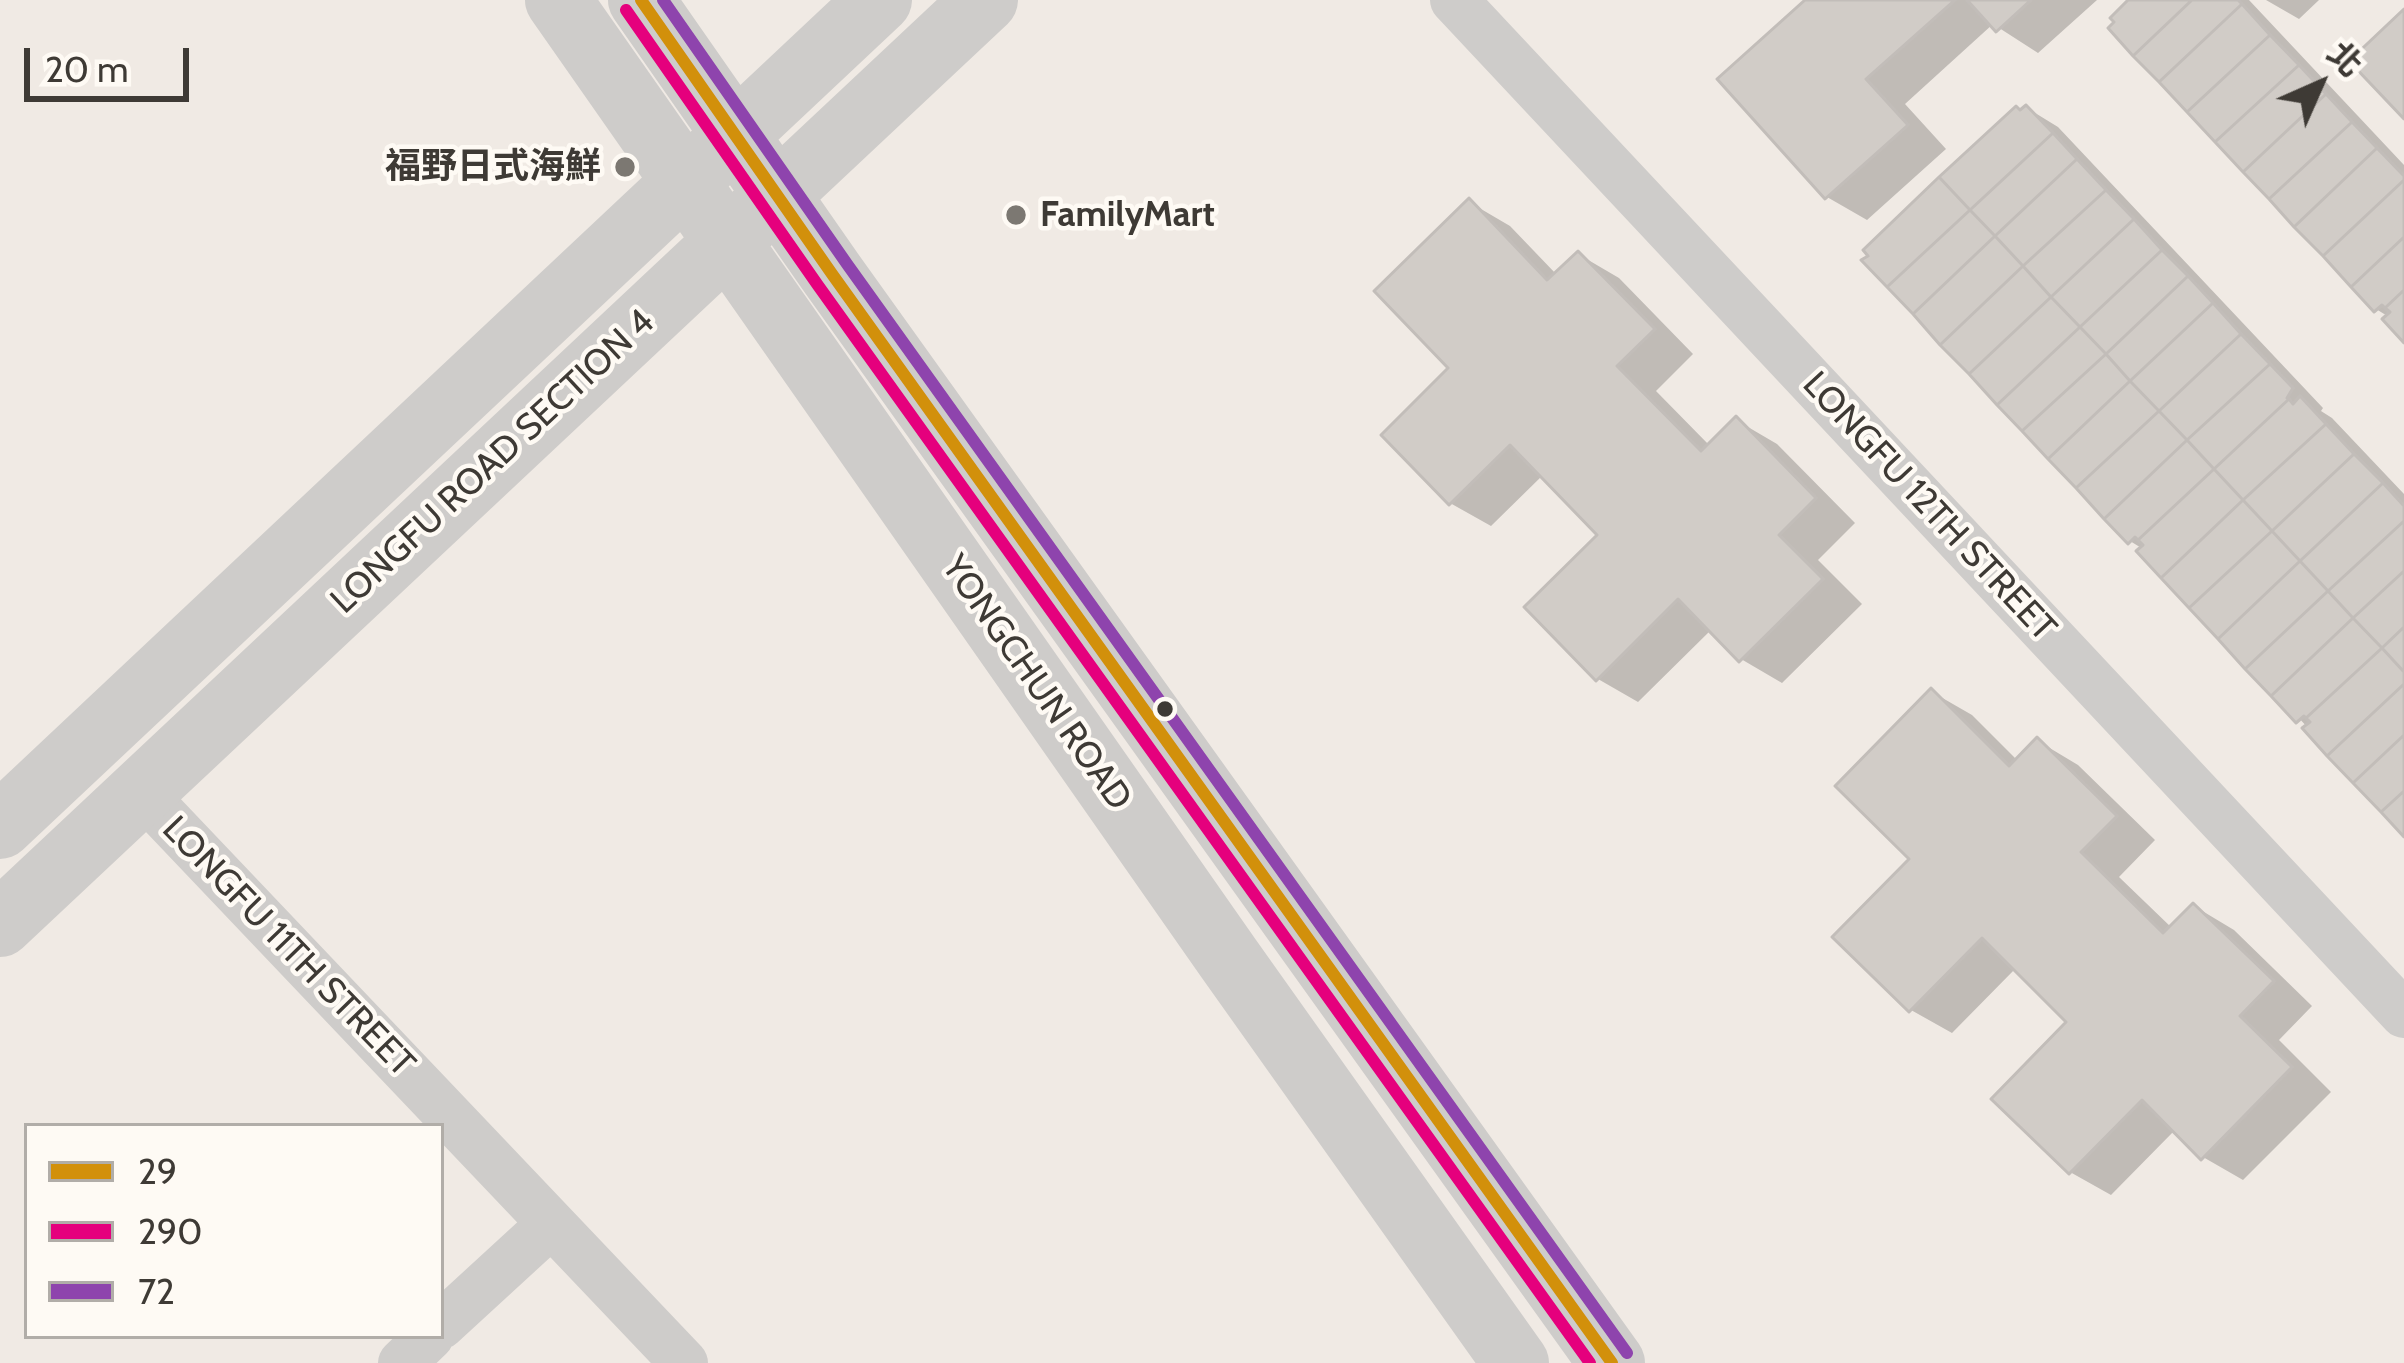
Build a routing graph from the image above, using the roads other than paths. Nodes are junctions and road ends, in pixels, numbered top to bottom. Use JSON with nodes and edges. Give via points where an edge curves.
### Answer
{"nodes":[{"id":1,"x":558,"y":0,"type":"edge"},
{"id":2,"x":640,"y":0,"type":"edge"},
{"id":3,"x":879,"y":0,"type":"edge"},
{"id":4,"x":985,"y":0,"type":"edge"},
{"id":5,"x":1454,"y":0,"type":"edge"},
{"id":6,"x":735,"y":136,"type":"junction"},
{"id":7,"x":686,"y":183,"type":"junction"},
{"id":8,"x":777,"y":195,"type":"junction"},
{"id":9,"x":727,"y":242,"type":"junction"},
{"id":10,"x":141,"y":792,"type":"junction"},
{"id":11,"x":0,"y":826,"type":"edge"},
{"id":12,"x":0,"y":924,"type":"edge"},
{"id":13,"x":2404,"y":1014,"type":"edge"},
{"id":14,"x":551,"y":1223,"type":"junction"},
{"id":15,"x":444,"y":1322,"type":"edge"},
{"id":16,"x":427,"y":1339,"type":"edge"},
{"id":17,"x":402,"y":1363,"type":"edge"},
{"id":18,"x":684,"y":1363,"type":"edge"},
{"id":19,"x":1516,"y":1363,"type":"edge"},
{"id":20,"x":1612,"y":1363,"type":"edge"}],
"edges":[{"from":1,"to":7,"type":"street","name":"YONGCHUN ROAD"},
{"from":2,"to":6,"type":"street","name":"YONGCHUN ROAD"},
{"from":3,"to":6,"type":"street","name":"LONGFU ROAD SECTION 4"},
{"from":4,"to":8,"type":"street","name":"LONGFU ROAD SECTION 4"},
{"from":5,"to":13,"type":"street","name":"LONGFU 12TH STREET"},
{"from":6,"to":7,"type":"street","name":"LONGFU ROAD SECTION 4"},
{"from":6,"to":8,"type":"street","name":"YONGCHUN ROAD"},
{"from":7,"to":9,"type":"street","name":"YONGCHUN ROAD"},
{"from":7,"to":11,"type":"street","name":"LONGFU ROAD SECTION 4"},
{"from":8,"to":9,"type":"street","name":"LONGFU ROAD SECTION 4"},
{"from":8,"to":20,"type":"street","name":"YONGCHUN ROAD"},
{"from":9,"to":10,"type":"street","name":"LONGFU ROAD SECTION 4"},
{"from":9,"to":19,"type":"street","name":"YONGCHUN ROAD"},
{"from":10,"to":12,"type":"street","name":"LONGFU ROAD SECTION 4"},
{"from":10,"to":14,"type":"street","name":"LONGFU 11TH STREET"},
{"from":14,"to":15,"type":"street"},
{"from":14,"to":18,"type":"street","name":"LONGFU 11TH STREET"},
{"from":16,"to":17,"type":"street"}]}
